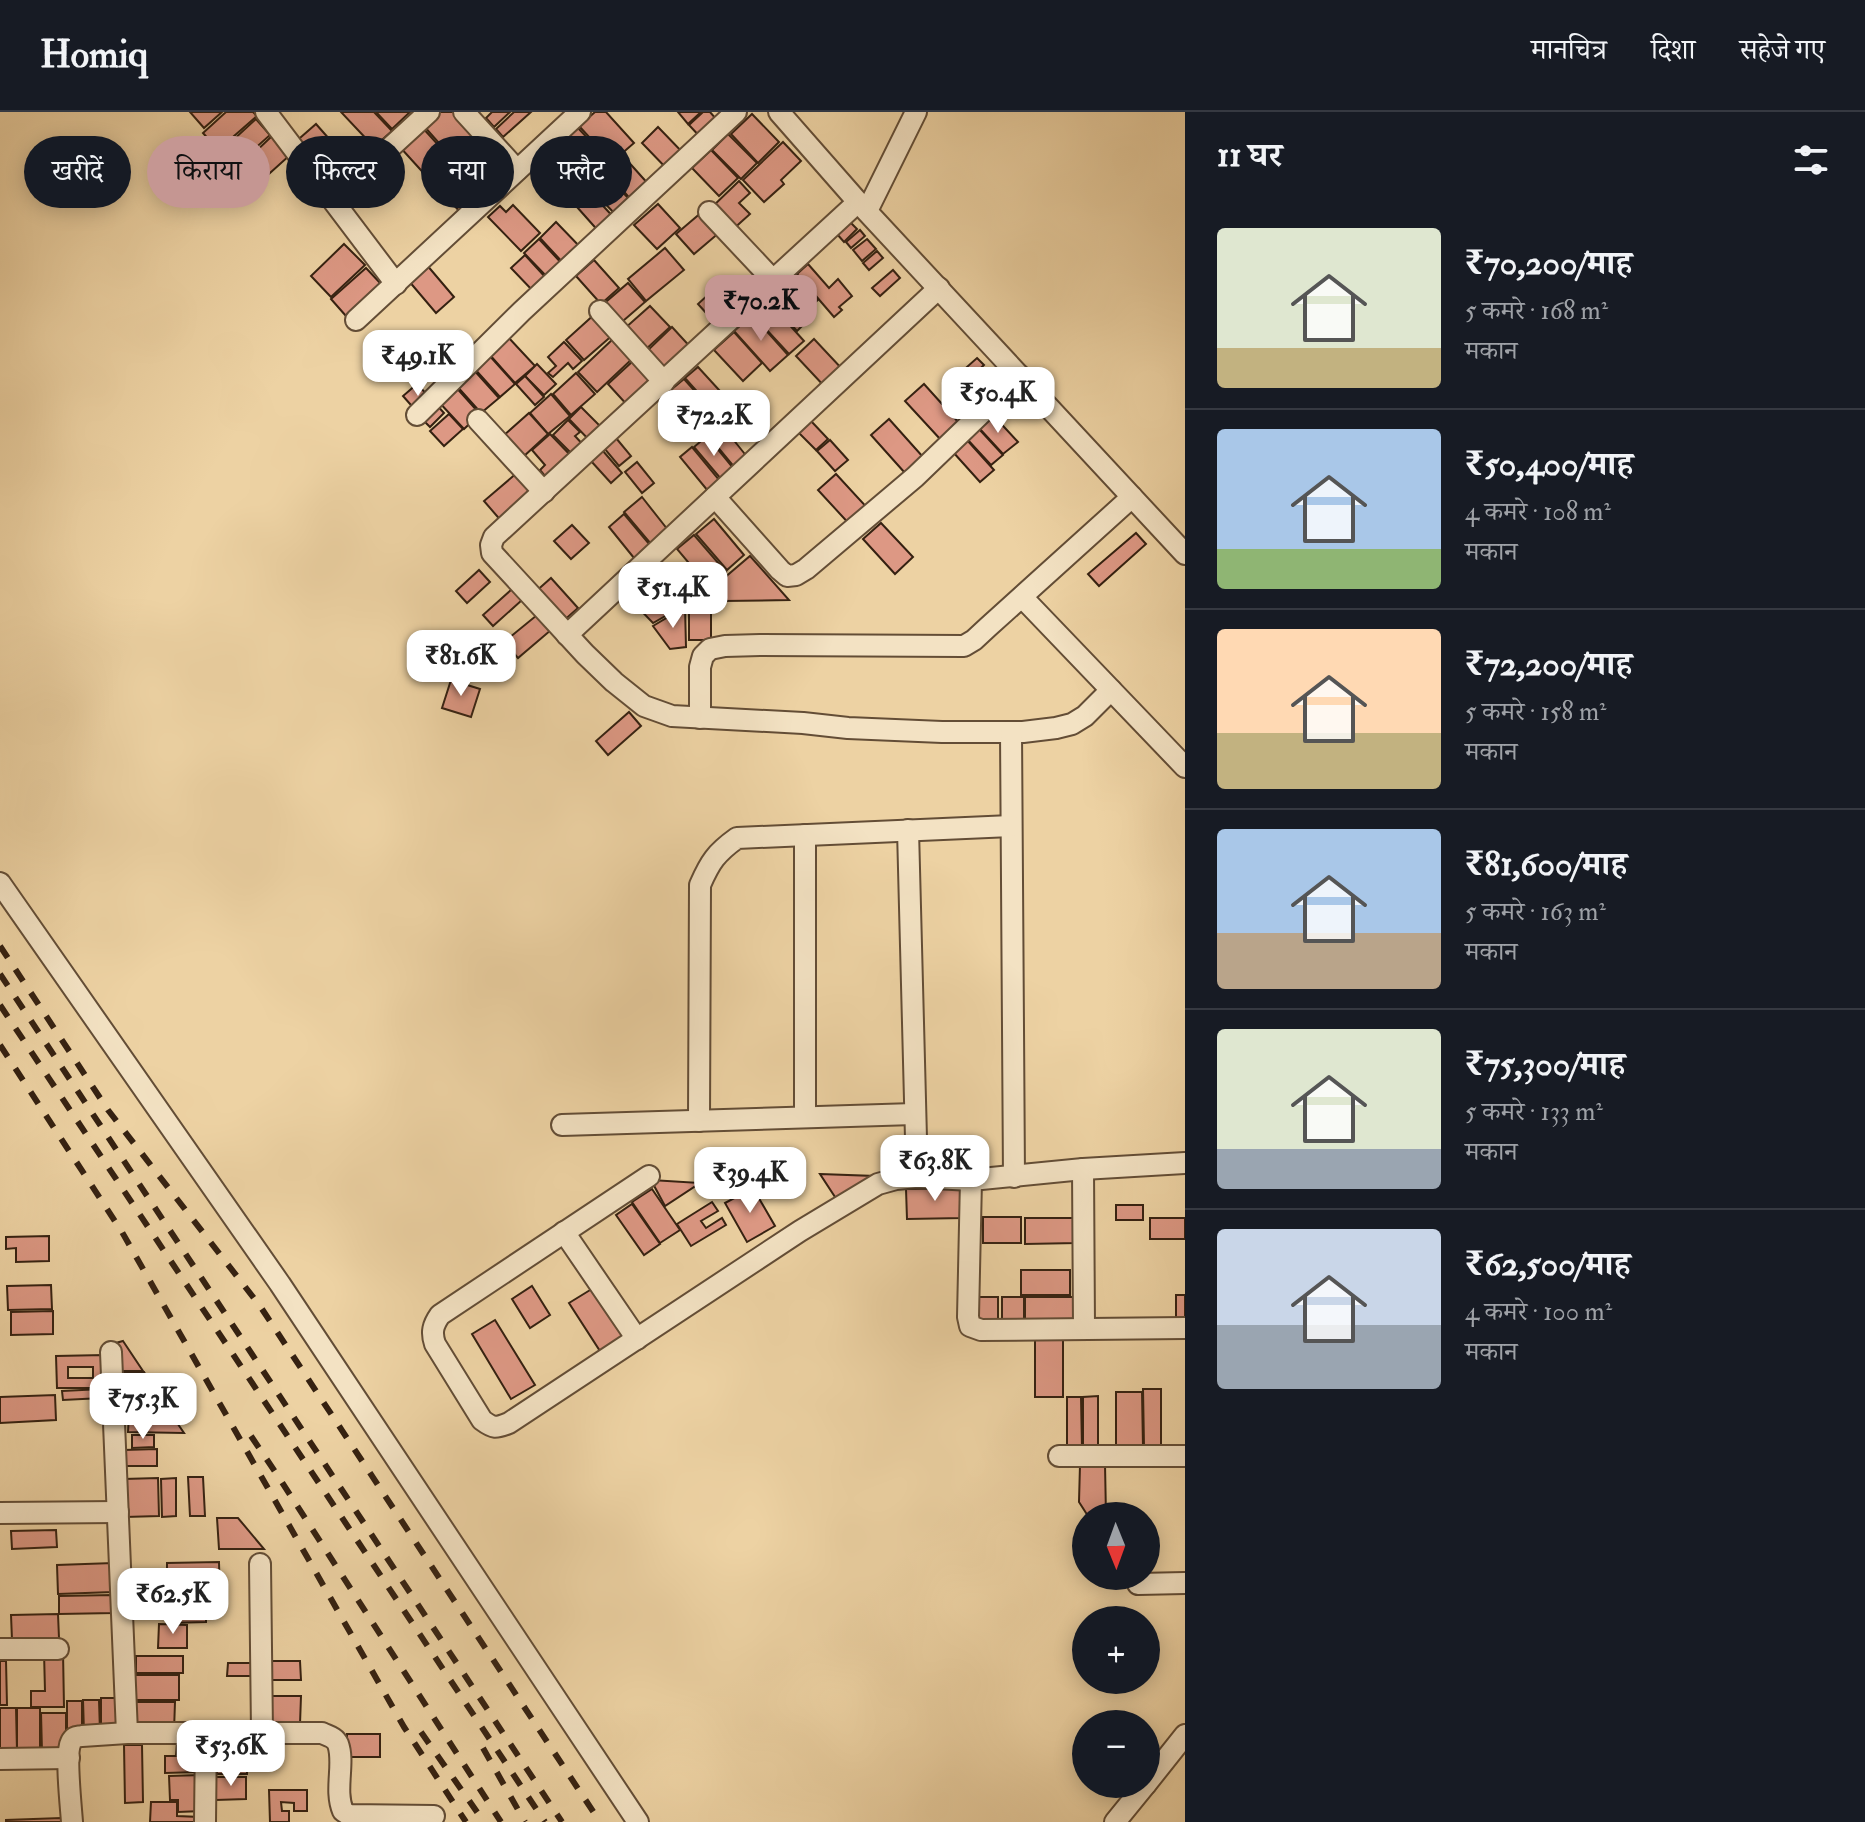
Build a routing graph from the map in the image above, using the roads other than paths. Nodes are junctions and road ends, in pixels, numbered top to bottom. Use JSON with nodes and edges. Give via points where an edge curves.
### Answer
{"nodes":[{"id":1,"x":266,"y":112,"type":"edge"},
{"id":2,"x":429,"y":112,"type":"edge"},
{"id":3,"x":464,"y":112,"type":"edge"},
{"id":4,"x":580,"y":112,"type":"edge"},
{"id":5,"x":736,"y":112,"type":"edge"},
{"id":6,"x":779,"y":112,"type":"edge"},
{"id":7,"x":916,"y":112,"type":"edge"},
{"id":8,"x":403,"y":136,"type":"edge"},
{"id":9,"x":286,"y":138,"type":"edge"},
{"id":10,"x":517,"y":170,"type":"junction"},
{"id":11,"x":863,"y":206,"type":"junction"},
{"id":12,"x":339,"y":208,"type":"edge"},
{"id":13,"x":709,"y":212,"type":"dead end"},
{"id":14,"x":773,"y":280,"type":"junction"},
{"id":15,"x":396,"y":284,"type":"junction"},
{"id":16,"x":939,"y":288,"type":"junction"},
{"id":17,"x":600,"y":311,"type":"dead end"},
{"id":18,"x":356,"y":320,"type":"dead end"},
{"id":19,"x":1020,"y":376,"type":"junction"},
{"id":20,"x":664,"y":382,"type":"junction"},
{"id":21,"x":417,"y":415,"type":"dead end"},
{"id":22,"x":478,"y":420,"type":"dead end"},
{"id":23,"x":544,"y":492,"type":"junction"},
{"id":24,"x":715,"y":497,"type":"junction"},
{"id":25,"x":1132,"y":497,"type":"junction"},
{"id":26,"x":1185,"y":554,"type":"edge"},
{"id":27,"x":1022,"y":597,"type":"junction"},
{"id":28,"x":567,"y":635,"type":"junction"},
{"id":29,"x":1111,"y":690,"type":"junction"},
{"id":30,"x":700,"y":718,"type":"junction"},
{"id":31,"x":1011,"y":732,"type":"junction"},
{"id":32,"x":1185,"y":767,"type":"edge"},
{"id":33,"x":1011,"y":826,"type":"junction"},
{"id":34,"x":908,"y":830,"type":"junction"},
{"id":35,"x":805,"y":835,"type":"junction"},
{"id":36,"x":0,"y":883,"type":"edge"},
{"id":37,"x":914,"y":1114,"type":"junction"},
{"id":38,"x":805,"y":1117,"type":"junction"},
{"id":39,"x":699,"y":1121,"type":"junction"},
{"id":40,"x":562,"y":1125,"type":"dead end"},
{"id":41,"x":1185,"y":1163,"type":"edge"},
{"id":42,"x":1083,"y":1169,"type":"junction"},
{"id":43,"x":649,"y":1176,"type":"dead end"},
{"id":44,"x":917,"y":1177,"type":"junction"},
{"id":45,"x":1014,"y":1177,"type":"junction"},
{"id":46,"x":971,"y":1180,"type":"junction"},
{"id":47,"x":564,"y":1232,"type":"junction"},
{"id":48,"x":1084,"y":1327,"type":"junction"},
{"id":49,"x":1185,"y":1328,"type":"edge"},
{"id":50,"x":637,"y":1339,"type":"junction"},
{"id":51,"x":111,"y":1352,"type":"dead end"},
{"id":52,"x":1059,"y":1456,"type":"dead end"},
{"id":53,"x":1185,"y":1456,"type":"edge"},
{"id":54,"x":118,"y":1512,"type":"junction"},
{"id":55,"x":0,"y":1513,"type":"edge"},
{"id":56,"x":260,"y":1564,"type":"dead end"},
{"id":57,"x":1185,"y":1583,"type":"edge"},
{"id":58,"x":1160,"y":1584,"type":"edge"},
{"id":59,"x":0,"y":1649,"type":"edge"},
{"id":60,"x":58,"y":1649,"type":"dead end"},
{"id":61,"x":262,"y":1732,"type":"junction"},
{"id":62,"x":127,"y":1733,"type":"junction"},
{"id":63,"x":206,"y":1733,"type":"junction"},
{"id":64,"x":1185,"y":1735,"type":"edge"},
{"id":65,"x":69,"y":1758,"type":"junction"},
{"id":66,"x":0,"y":1759,"type":"edge"},
{"id":67,"x":1160,"y":1766,"type":"edge"},
{"id":68,"x":1135,"y":1798,"type":"edge"},
{"id":69,"x":434,"y":1816,"type":"dead end"},
{"id":70,"x":72,"y":1822,"type":"edge"},
{"id":71,"x":205,"y":1822,"type":"edge"},
{"id":72,"x":638,"y":1822,"type":"edge"},
{"id":73,"x":1115,"y":1822,"type":"edge"}],
"edges":[{"from":1,"to":9,"type":"street"},
{"from":2,"to":8,"type":"street"},
{"from":3,"to":10,"type":"street"},
{"from":4,"to":10,"type":"street"},
{"from":5,"to":21,"type":"street"},
{"from":6,"to":11,"type":"street"},
{"from":7,"to":11,"type":"street"},
{"from":10,"to":15,"type":"street"},
{"from":11,"to":14,"type":"street"},
{"from":11,"to":16,"type":"street"},
{"from":12,"to":15,"type":"street"},
{"from":13,"to":14,"type":"street"},
{"from":14,"to":20,"type":"street"},
{"from":15,"to":18,"type":"street"},
{"from":16,"to":19,"type":"street"},
{"from":16,"to":24,"type":"street"},
{"from":17,"to":20,"type":"street"},
{"from":19,"to":24,"type":"street","via":[[915,477],[796,575],[780,570]]},
{"from":19,"to":25,"type":"street"},
{"from":20,"to":23,"type":"street"},
{"from":22,"to":23,"type":"street"},
{"from":23,"to":28,"type":"street","via":[[494,537],[492,553]]},
{"from":24,"to":28,"type":"street"},
{"from":25,"to":26,"type":"street"},
{"from":25,"to":27,"type":"street"},
{"from":27,"to":29,"type":"street"},
{"from":27,"to":30,"type":"street","via":[[964,646],[710,649],[700,667]]},
{"from":28,"to":30,"type":"street","via":[[644,706]]},
{"from":29,"to":31,"type":"street","via":[[1072,724]]},
{"from":29,"to":32,"type":"street"},
{"from":30,"to":31,"type":"street"},
{"from":31,"to":33,"type":"street"},
{"from":33,"to":34,"type":"street"},
{"from":33,"to":45,"type":"street"},
{"from":34,"to":35,"type":"street"},
{"from":34,"to":37,"type":"street"},
{"from":35,"to":38,"type":"street"},
{"from":35,"to":39,"type":"street","via":[[737,838],[710,862],[700,885]]},
{"from":36,"to":72,"type":"street","via":[[280,1284]]},
{"from":37,"to":38,"type":"street"},
{"from":37,"to":44,"type":"street"},
{"from":38,"to":39,"type":"street"},
{"from":39,"to":40,"type":"street"},
{"from":41,"to":42,"type":"street"},
{"from":42,"to":45,"type":"street"},
{"from":42,"to":48,"type":"street"},
{"from":43,"to":47,"type":"street"},
{"from":44,"to":46,"type":"street"},
{"from":44,"to":50,"type":"street","via":[[878,1184]]},
{"from":45,"to":46,"type":"street"},
{"from":46,"to":48,"type":"street","via":[[970,1326]]},
{"from":47,"to":50,"type":"street"},
{"from":47,"to":50,"type":"street","via":[[440,1315],[433,1326],[435,1344],[482,1420],[492,1427],[509,1423]]},
{"from":48,"to":49,"type":"street"},
{"from":51,"to":54,"type":"street"},
{"from":52,"to":53,"type":"street"},
{"from":54,"to":55,"type":"street"},
{"from":54,"to":62,"type":"street"},
{"from":56,"to":61,"type":"street"},
{"from":57,"to":58,"type":"street"},
{"from":59,"to":60,"type":"street"},
{"from":61,"to":63,"type":"street"},
{"from":61,"to":69,"type":"street","via":[[332,1737],[338,1744],[340,1805],[349,1815]]},
{"from":62,"to":63,"type":"street"},
{"from":62,"to":65,"type":"street","via":[[74,1737]]},
{"from":63,"to":71,"type":"street"},
{"from":64,"to":67,"type":"street"},
{"from":65,"to":66,"type":"street"},
{"from":65,"to":70,"type":"street"},
{"from":68,"to":73,"type":"street"}]}
